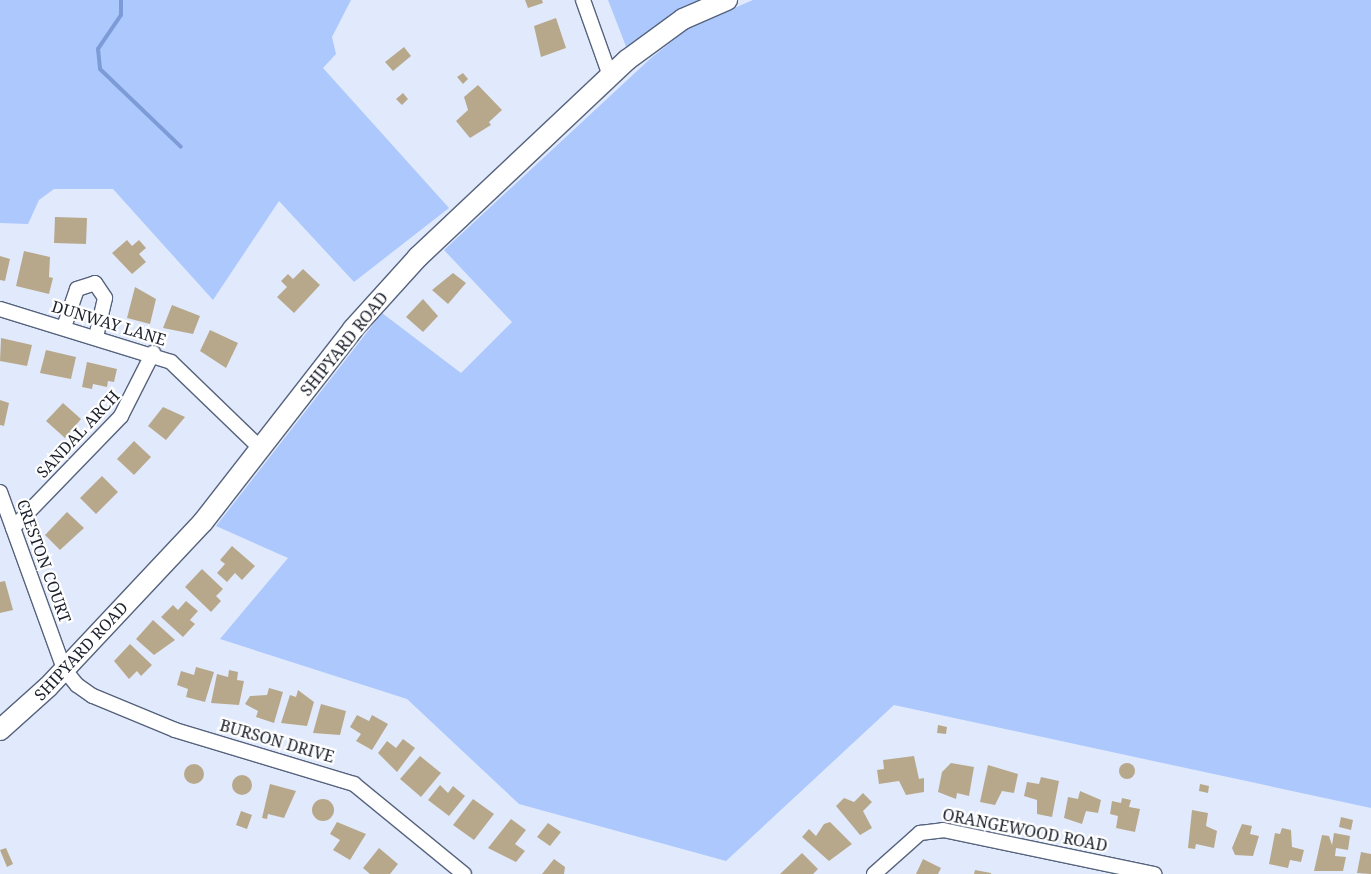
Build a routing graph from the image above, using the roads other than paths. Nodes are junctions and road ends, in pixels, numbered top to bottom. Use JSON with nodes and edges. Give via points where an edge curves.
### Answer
{"nodes":[{"id":1,"x":583,"y":0,"type":"edge"},
{"id":2,"x":726,"y":0,"type":"edge"},
{"id":3,"x":610,"y":76,"type":"junction"},
{"id":4,"x":0,"y":309,"type":"edge"},
{"id":5,"x":64,"y":327,"type":"junction"},
{"id":6,"x":96,"y":336,"type":"junction"},
{"id":7,"x":153,"y":353,"type":"junction"},
{"id":8,"x":262,"y":450,"type":"junction"},
{"id":9,"x":0,"y":492,"type":"edge"},
{"id":10,"x":13,"y":528,"type":"junction"},
{"id":11,"x":64,"y":669,"type":"junction"},
{"id":12,"x":0,"y":730,"type":"edge"},
{"id":13,"x":464,"y":874,"type":"edge"},
{"id":14,"x":874,"y":874,"type":"edge"},
{"id":15,"x":1154,"y":874,"type":"edge"}],
"edges":[{"from":1,"to":3,"type":"street"},
{"from":2,"to":3,"type":"street","name":"SHIPYARD ROAD","via":[[657,36]]},
{"from":3,"to":8,"type":"street","name":"SHIPYARD ROAD","via":[[418,257],[353,329]]},
{"from":4,"to":5,"type":"street","name":"DUNWAY LANE"},
{"from":5,"to":6,"type":"street","name":"DUNWAY LANE"},
{"from":5,"to":6,"type":"street","via":[[77,289],[95,283],[105,298]]},
{"from":6,"to":7,"type":"street","name":"DUNWAY LANE"},
{"from":7,"to":8,"type":"street","name":"DUNWAY LANE","via":[[186,373]]},
{"from":7,"to":10,"type":"street","name":"SANDAL ARCH","via":[[121,416]]},
{"from":8,"to":11,"type":"street","name":"SHIPYARD ROAD","via":[[203,522]]},
{"from":9,"to":10,"type":"street","name":"CRESTON COURT"},
{"from":10,"to":11,"type":"street","name":"CRESTON COURT"},
{"from":11,"to":12,"type":"street","name":"SHIPYARD ROAD"},
{"from":11,"to":13,"type":"street","name":"BURSON DRIVE","via":[[93,696],[123,710],[354,784]]},
{"from":14,"to":15,"type":"street","name":"ORANGEWOOD ROAD","via":[[920,833],[943,830]]}]}
